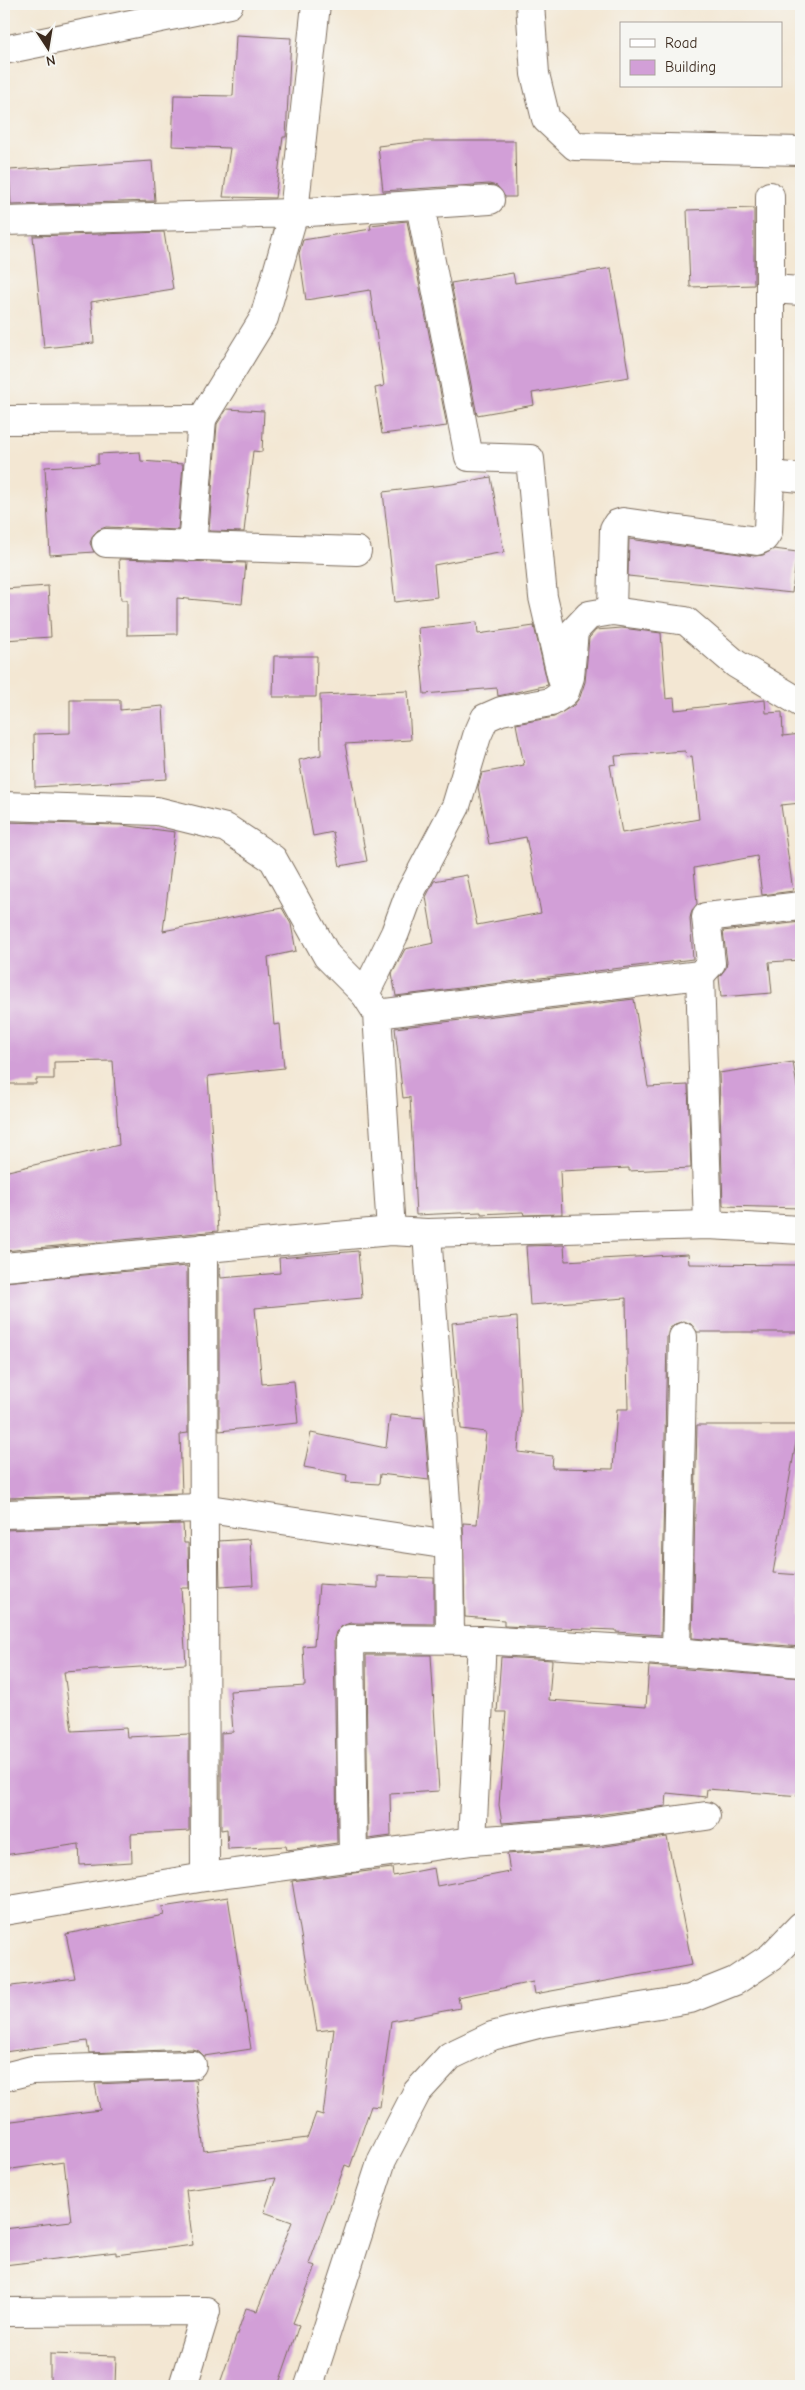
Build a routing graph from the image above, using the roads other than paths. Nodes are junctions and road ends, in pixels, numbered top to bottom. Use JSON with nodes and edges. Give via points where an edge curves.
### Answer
{"nodes":[{"id":1,"x":228,"y":4,"type":"edge"},
{"id":2,"x":316,"y":4,"type":"edge"},
{"id":3,"x":530,"y":4,"type":"edge"},
{"id":4,"x":4,"y":50,"type":"edge"},
{"id":5,"x":801,"y":151,"type":"edge"},
{"id":6,"x":770,"y":196,"type":"dead end"},
{"id":7,"x":490,"y":200,"type":"dead end"},
{"id":8,"x":420,"y":205,"type":"junction"},
{"id":9,"x":294,"y":213,"type":"junction"},
{"id":10,"x":4,"y":221,"type":"edge"},
{"id":11,"x":771,"y":288,"type":"junction"},
{"id":12,"x":801,"y":291,"type":"edge"},
{"id":13,"x":202,"y":419,"type":"junction"},
{"id":14,"x":4,"y":420,"type":"edge"},
{"id":15,"x":770,"y":475,"type":"junction"},
{"id":16,"x":801,"y":478,"type":"edge"},
{"id":17,"x":106,"y":543,"type":"dead end"},
{"id":18,"x":192,"y":546,"type":"junction"},
{"id":19,"x":357,"y":551,"type":"dead end"},
{"id":20,"x":612,"y":611,"type":"junction"},
{"id":21,"x":565,"y":692,"type":"junction"},
{"id":22,"x":801,"y":704,"type":"edge"},
{"id":23,"x":4,"y":806,"type":"edge"},
{"id":24,"x":801,"y":906,"type":"edge"},
{"id":25,"x":700,"y":975,"type":"junction"},
{"id":26,"x":371,"y":1004,"type":"junction"},
{"id":27,"x":708,"y":1225,"type":"junction"},
{"id":28,"x":801,"y":1230,"type":"edge"},
{"id":29,"x":391,"y":1232,"type":"junction"},
{"id":30,"x":427,"y":1233,"type":"junction"},
{"id":31,"x":203,"y":1248,"type":"junction"},
{"id":32,"x":4,"y":1268,"type":"edge"},
{"id":33,"x":683,"y":1337,"type":"dead end"},
{"id":34,"x":202,"y":1508,"type":"junction"},
{"id":35,"x":4,"y":1514,"type":"edge"},
{"id":36,"x":449,"y":1545,"type":"junction"},
{"id":37,"x":450,"y":1638,"type":"junction"},
{"id":38,"x":482,"y":1640,"type":"junction"},
{"id":39,"x":676,"y":1652,"type":"junction"},
{"id":40,"x":801,"y":1663,"type":"edge"},
{"id":41,"x":706,"y":1816,"type":"dead end"},
{"id":42,"x":472,"y":1841,"type":"junction"},
{"id":43,"x":353,"y":1858,"type":"junction"},
{"id":44,"x":204,"y":1877,"type":"junction"},
{"id":45,"x":4,"y":1911,"type":"edge"},
{"id":46,"x":801,"y":1926,"type":"edge"},
{"id":47,"x":192,"y":2065,"type":"dead end"},
{"id":48,"x":4,"y":2077,"type":"edge"},
{"id":49,"x":4,"y":2312,"type":"edge"},
{"id":50,"x":183,"y":2386,"type":"edge"},
{"id":51,"x":309,"y":2386,"type":"edge"}],
"edges":[{"from":1,"to":4,"type":"street"},
{"from":2,"to":9,"type":"street"},
{"from":3,"to":5,"type":"street","via":[[535,74],[546,119],[575,146]]},
{"from":6,"to":11,"type":"street"},
{"from":7,"to":8,"type":"street"},
{"from":8,"to":9,"type":"street"},
{"from":8,"to":21,"type":"street","via":[[469,457],[530,459],[543,597]]},
{"from":9,"to":10,"type":"street"},
{"from":9,"to":13,"type":"street","via":[[264,318]]},
{"from":11,"to":12,"type":"street"},
{"from":11,"to":15,"type":"street"},
{"from":13,"to":14,"type":"street"},
{"from":13,"to":18,"type":"street"},
{"from":15,"to":16,"type":"street"},
{"from":15,"to":20,"type":"street","via":[[768,532],[764,538],[757,540],[623,522],[617,524],[614,529]]},
{"from":17,"to":18,"type":"street"},
{"from":18,"to":19,"type":"street"},
{"from":20,"to":21,"type":"street","via":[[589,615],[574,631],[570,677]]},
{"from":20,"to":22,"type":"street","via":[[686,621],[736,664]]},
{"from":21,"to":26,"type":"street","via":[[550,702],[501,711],[485,718],[456,806],[409,895]]},
{"from":23,"to":26,"type":"street","via":[[157,811],[226,828],[273,858],[327,956]]},
{"from":24,"to":25,"type":"street","via":[[706,917],[711,963]]},
{"from":25,"to":26,"type":"street"},
{"from":25,"to":27,"type":"street"},
{"from":26,"to":29,"type":"street"},
{"from":27,"to":28,"type":"street"},
{"from":27,"to":30,"type":"street"},
{"from":29,"to":30,"type":"street"},
{"from":29,"to":31,"type":"street"},
{"from":30,"to":36,"type":"street"},
{"from":31,"to":32,"type":"street"},
{"from":31,"to":34,"type":"street"},
{"from":33,"to":39,"type":"street"},
{"from":34,"to":35,"type":"street"},
{"from":34,"to":36,"type":"street"},
{"from":34,"to":44,"type":"street","via":[[206,1712]]},
{"from":36,"to":37,"type":"street"},
{"from":37,"to":38,"type":"street"},
{"from":37,"to":43,"type":"street","via":[[350,1639]]},
{"from":38,"to":39,"type":"street"},
{"from":38,"to":42,"type":"street"},
{"from":39,"to":40,"type":"street"},
{"from":41,"to":42,"type":"street","via":[[592,1832]]},
{"from":42,"to":43,"type":"street"},
{"from":43,"to":44,"type":"street"},
{"from":44,"to":45,"type":"street"},
{"from":46,"to":51,"type":"street","via":[[771,1957],[735,1982],[690,1998],[542,2023],[492,2036],[450,2056],[417,2092],[382,2160]]},
{"from":47,"to":48,"type":"street","via":[[32,2070]]},
{"from":49,"to":50,"type":"street","via":[[206,2311]]}]}
